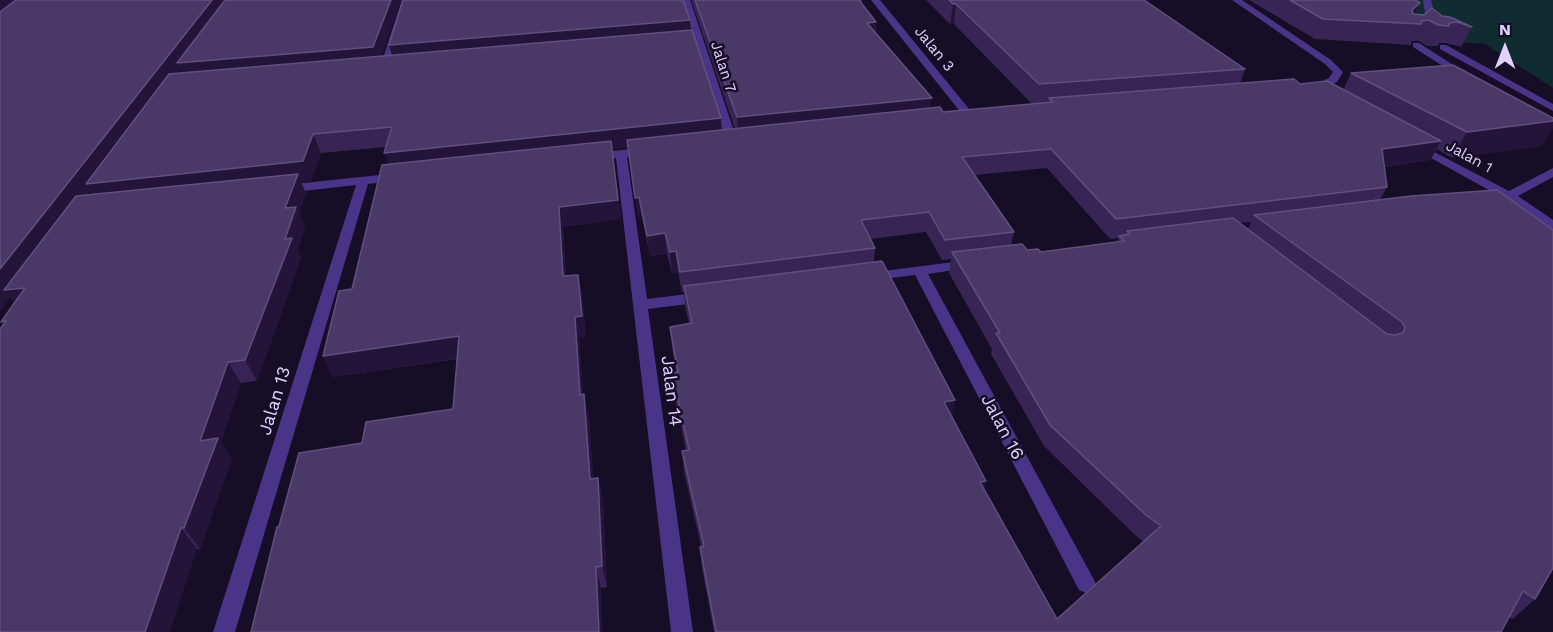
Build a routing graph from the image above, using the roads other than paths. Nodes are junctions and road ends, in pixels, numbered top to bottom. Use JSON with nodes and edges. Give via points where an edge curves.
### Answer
{"nodes":[{"id":1,"x":406,"y":0,"type":"edge"},
{"id":2,"x":686,"y":0,"type":"edge"},
{"id":3,"x":875,"y":0,"type":"edge"},
{"id":4,"x":883,"y":0,"type":"edge"},
{"id":5,"x":1236,"y":0,"type":"edge"},
{"id":6,"x":1427,"y":0,"type":"edge"},
{"id":7,"x":1409,"y":32,"type":"edge"},
{"id":8,"x":699,"y":41,"type":"junction"},
{"id":9,"x":687,"y":42,"type":"edge"},
{"id":10,"x":1416,"y":45,"type":"edge"},
{"id":11,"x":1443,"y":47,"type":"edge"},
{"id":12,"x":384,"y":69,"type":"junction"},
{"id":13,"x":396,"y":69,"type":"edge"},
{"id":14,"x":372,"y":70,"type":"edge"},
{"id":15,"x":1473,"y":80,"type":"edge"},
{"id":16,"x":1314,"y":92,"type":"edge"},
{"id":17,"x":1553,"y":108,"type":"edge"},
{"id":18,"x":970,"y":118,"type":"edge"},
{"id":19,"x":1407,"y":140,"type":"edge"},
{"id":20,"x":732,"y":142,"type":"edge"},
{"id":21,"x":665,"y":150,"type":"edge"},
{"id":22,"x":621,"y":154,"type":"junction"},
{"id":23,"x":586,"y":158,"type":"edge"},
{"id":24,"x":1553,"y":172,"type":"edge"},
{"id":25,"x":410,"y":176,"type":"edge"},
{"id":26,"x":363,"y":181,"type":"junction"},
{"id":27,"x":269,"y":191,"type":"edge"},
{"id":28,"x":1509,"y":196,"type":"junction"},
{"id":29,"x":1474,"y":200,"type":"edge"},
{"id":30,"x":1553,"y":226,"type":"edge"},
{"id":31,"x":978,"y":263,"type":"edge"},
{"id":32,"x":919,"y":270,"type":"junction"},
{"id":33,"x":849,"y":279,"type":"edge"},
{"id":34,"x":722,"y":295,"type":"edge"},
{"id":35,"x":640,"y":305,"type":"junction"},
{"id":36,"x":1086,"y":584,"type":"dead end"},
{"id":37,"x":224,"y":632,"type":"edge"},
{"id":38,"x":682,"y":632,"type":"edge"}],
"edges":[{"from":1,"to":12,"type":"street"},
{"from":2,"to":8,"type":"street","name":"Jalan 7"},
{"from":3,"to":4,"type":"street"},
{"from":3,"to":18,"type":"street","name":"Jalan 3"},
{"from":5,"to":16,"type":"street","via":[[1338,72]]},
{"from":6,"to":7,"type":"street","via":[[1427,23]]},
{"from":8,"to":9,"type":"street"},
{"from":8,"to":20,"type":"street","name":"Jalan 7"},
{"from":10,"to":15,"type":"street"},
{"from":11,"to":17,"type":"street"},
{"from":12,"to":13,"type":"street"},
{"from":12,"to":14,"type":"street"},
{"from":19,"to":28,"type":"street","name":"Jalan 1"},
{"from":21,"to":22,"type":"street"},
{"from":22,"to":23,"type":"street"},
{"from":22,"to":35,"type":"street","name":"Jalan 14"},
{"from":24,"to":28,"type":"street"},
{"from":25,"to":26,"type":"street"},
{"from":26,"to":27,"type":"street"},
{"from":26,"to":37,"type":"street","name":"Jalan 13"},
{"from":28,"to":29,"type":"street"},
{"from":28,"to":30,"type":"street","name":"Jalan 1"},
{"from":31,"to":32,"type":"street"},
{"from":32,"to":33,"type":"street"},
{"from":32,"to":36,"type":"street","name":"Jalan 16"},
{"from":34,"to":35,"type":"street"},
{"from":35,"to":38,"type":"street","name":"Jalan 14"}]}
